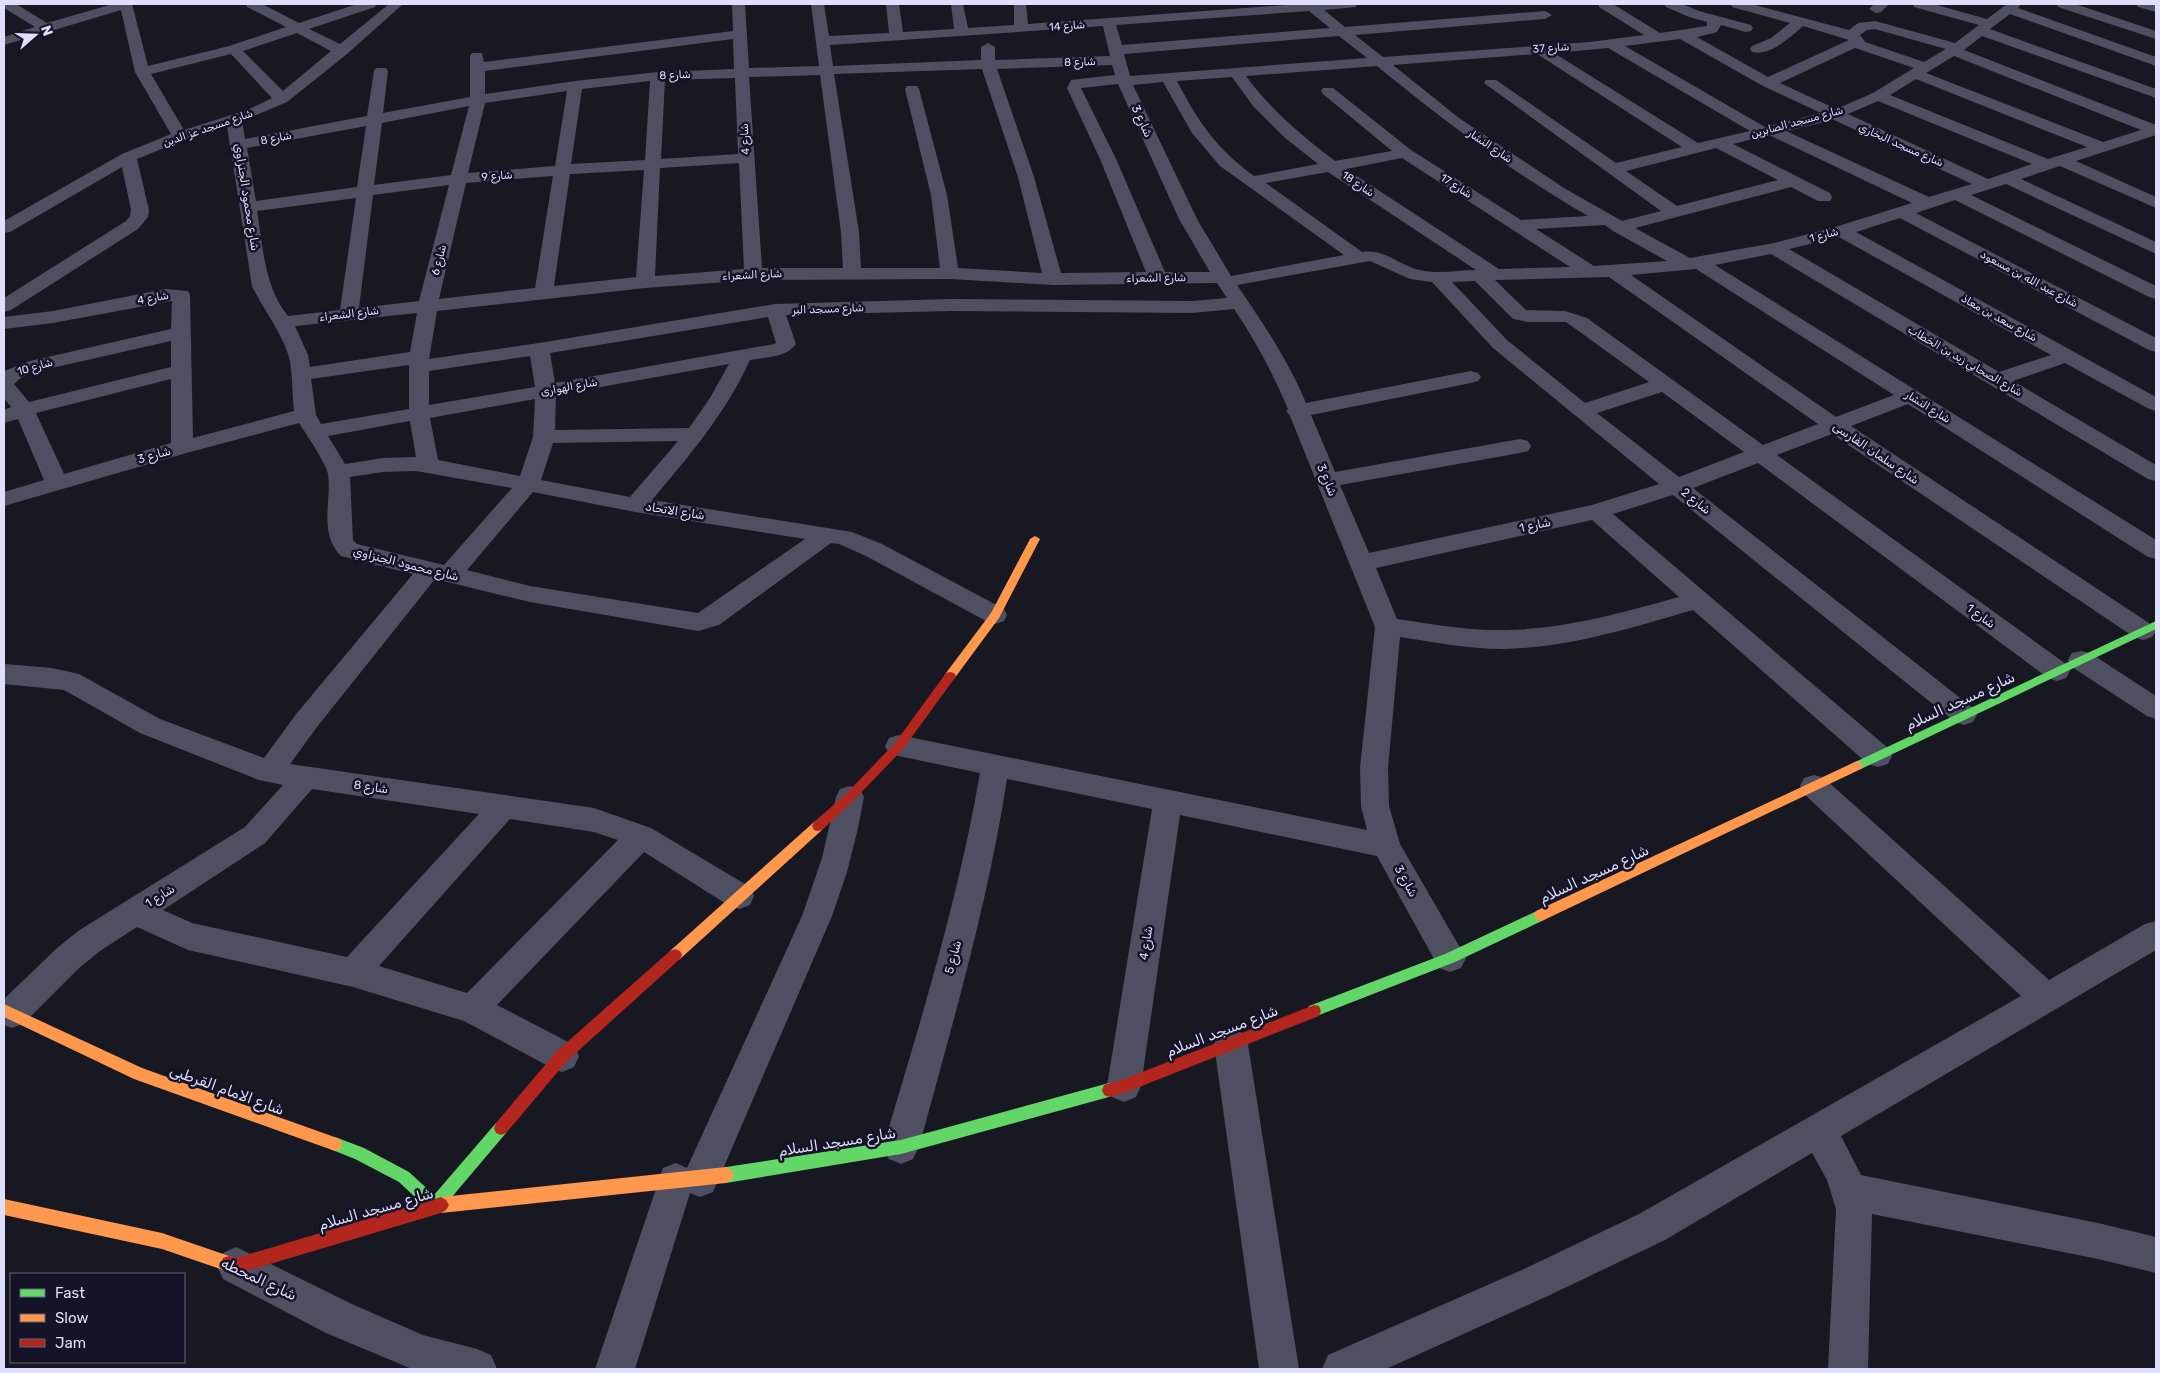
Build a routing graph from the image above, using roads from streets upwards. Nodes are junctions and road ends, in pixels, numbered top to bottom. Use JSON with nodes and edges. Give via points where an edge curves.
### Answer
{"nodes":[{"id":1,"x":7,"y":4,"type":"edge"},
{"id":2,"x":126,"y":4,"type":"edge"},
{"id":3,"x":252,"y":4,"type":"edge"},
{"id":4,"x":370,"y":4,"type":"edge"},
{"id":5,"x":397,"y":4,"type":"edge"},
{"id":6,"x":738,"y":4,"type":"edge"},
{"id":7,"x":816,"y":4,"type":"edge"},
{"id":8,"x":892,"y":4,"type":"edge"},
{"id":9,"x":957,"y":4,"type":"edge"},
{"id":10,"x":1020,"y":4,"type":"edge"},
{"id":11,"x":1351,"y":4,"type":"edge"},
{"id":12,"x":1528,"y":4,"type":"edge"},
{"id":13,"x":1604,"y":4,"type":"edge"},
{"id":14,"x":1671,"y":4,"type":"edge"},
{"id":15,"x":1715,"y":4,"type":"edge"},
{"id":16,"x":1737,"y":4,"type":"edge"},
{"id":17,"x":1796,"y":4,"type":"edge"},
{"id":18,"x":1919,"y":4,"type":"edge"},
{"id":19,"x":2063,"y":4,"type":"edge"},
{"id":20,"x":2143,"y":4,"type":"edge"},
{"id":21,"x":1146,"y":5,"type":"dead end"},
{"id":22,"x":284,"y":6,"type":"dead end"},
{"id":23,"x":1310,"y":6,"type":"edge"},
{"id":24,"x":2012,"y":6,"type":"edge"},
{"id":25,"x":2156,"y":8,"type":"edge"},
{"id":26,"x":268,"y":12,"type":"junction"},
{"id":27,"x":1694,"y":14,"type":"junction"},
{"id":28,"x":1545,"y":15,"type":"junction"},
{"id":29,"x":1777,"y":15,"type":"junction"},
{"id":30,"x":1095,"y":19,"type":"junction"},
{"id":31,"x":1155,"y":19,"type":"junction"},
{"id":32,"x":1712,"y":20,"type":"junction"},
{"id":33,"x":1801,"y":21,"type":"junction"},
{"id":34,"x":1560,"y":25,"type":"dead end"},
{"id":35,"x":1987,"y":27,"type":"junction"},
{"id":36,"x":45,"y":28,"type":"junction"},
{"id":37,"x":296,"y":28,"type":"junction"},
{"id":38,"x":1746,"y":28,"type":"dead end"},
{"id":39,"x":1021,"y":29,"type":"junction"},
{"id":40,"x":987,"y":32,"type":"junction"},
{"id":41,"x":1344,"y":32,"type":"junction"},
{"id":42,"x":962,"y":33,"type":"junction"},
{"id":43,"x":740,"y":34,"type":"junction"},
{"id":44,"x":1575,"y":35,"type":"dead end"},
{"id":45,"x":1683,"y":35,"type":"junction"},
{"id":46,"x":2156,"y":35,"type":"edge"},
{"id":47,"x":897,"y":37,"type":"junction"},
{"id":48,"x":1658,"y":38,"type":"junction"},
{"id":49,"x":1853,"y":39,"type":"junction"},
{"id":50,"x":822,"y":41,"type":"junction"},
{"id":51,"x":4,"y":42,"type":"edge"},
{"id":52,"x":1610,"y":43,"type":"junction"},
{"id":53,"x":1590,"y":46,"type":"junction"},
{"id":54,"x":234,"y":49,"type":"junction"},
{"id":55,"x":1538,"y":49,"type":"junction"},
{"id":56,"x":1757,"y":49,"type":"dead end"},
{"id":57,"x":1956,"y":49,"type":"junction"},
{"id":58,"x":342,"y":51,"type":"junction"},
{"id":59,"x":1379,"y":61,"type":"junction"},
{"id":60,"x":2156,"y":62,"type":"edge"},
{"id":61,"x":988,"y":64,"type":"junction"},
{"id":62,"x":1120,"y":68,"type":"junction"},
{"id":63,"x":826,"y":70,"type":"junction"},
{"id":64,"x":381,"y":71,"type":"dead end"},
{"id":65,"x":1920,"y":71,"type":"junction"},
{"id":66,"x":142,"y":72,"type":"junction"},
{"id":67,"x":741,"y":72,"type":"junction"},
{"id":68,"x":1236,"y":73,"type":"junction"},
{"id":69,"x":658,"y":76,"type":"junction"},
{"id":70,"x":1168,"y":78,"type":"junction"},
{"id":71,"x":1491,"y":83,"type":"dead end"},
{"id":72,"x":1768,"y":83,"type":"junction"},
{"id":73,"x":575,"y":85,"type":"junction"},
{"id":74,"x":912,"y":89,"type":"dead end"},
{"id":75,"x":1328,"y":91,"type":"dead end"},
{"id":76,"x":2156,"y":94,"type":"edge"},
{"id":77,"x":1878,"y":96,"type":"junction"},
{"id":78,"x":282,"y":99,"type":"junction"},
{"id":79,"x":478,"y":100,"type":"junction"},
{"id":80,"x":1834,"y":115,"type":"junction"},
{"id":81,"x":234,"y":119,"type":"junction"},
{"id":82,"x":375,"y":120,"type":"junction"},
{"id":83,"x":1766,"y":131,"type":"junction"},
{"id":84,"x":2153,"y":133,"type":"edge"},
{"id":85,"x":180,"y":136,"type":"junction"},
{"id":86,"x":1718,"y":143,"type":"junction"},
{"id":87,"x":238,"y":145,"type":"junction"},
{"id":88,"x":1696,"y":148,"type":"junction"},
{"id":89,"x":2102,"y":148,"type":"junction"},
{"id":90,"x":1405,"y":153,"type":"junction"},
{"id":91,"x":128,"y":157,"type":"junction"},
{"id":92,"x":746,"y":158,"type":"junction"},
{"id":93,"x":2055,"y":163,"type":"junction"},
{"id":94,"x":653,"y":164,"type":"junction"},
{"id":95,"x":1332,"y":167,"type":"junction"},
{"id":96,"x":1612,"y":169,"type":"junction"},
{"id":97,"x":562,"y":170,"type":"junction"},
{"id":98,"x":2007,"y":178,"type":"junction"},
{"id":99,"x":459,"y":180,"type":"junction"},
{"id":100,"x":1252,"y":181,"type":"junction"},
{"id":101,"x":1794,"y":181,"type":"junction"},
{"id":102,"x":1988,"y":185,"type":"junction"},
{"id":103,"x":365,"y":192,"type":"junction"},
{"id":104,"x":1958,"y":195,"type":"junction"},
{"id":105,"x":1824,"y":197,"type":"dead end"},
{"id":106,"x":2156,"y":203,"type":"edge"},
{"id":107,"x":1929,"y":204,"type":"junction"},
{"id":108,"x":248,"y":207,"type":"junction"},
{"id":109,"x":1674,"y":212,"type":"junction"},
{"id":110,"x":1902,"y":212,"type":"junction"},
{"id":111,"x":7,"y":223,"type":"edge"},
{"id":112,"x":1613,"y":223,"type":"junction"},
{"id":113,"x":1518,"y":225,"type":"junction"},
{"id":114,"x":1841,"y":231,"type":"junction"},
{"id":115,"x":1774,"y":248,"type":"junction"},
{"id":116,"x":2156,"y":249,"type":"edge"},
{"id":117,"x":1359,"y":258,"type":"junction"},
{"id":118,"x":1694,"y":264,"type":"junction"},
{"id":119,"x":1613,"y":271,"type":"junction"},
{"id":120,"x":852,"y":272,"type":"junction"},
{"id":121,"x":1591,"y":272,"type":"junction"},
{"id":122,"x":950,"y":273,"type":"junction"},
{"id":123,"x":753,"y":274,"type":"junction"},
{"id":124,"x":1488,"y":275,"type":"junction"},
{"id":125,"x":1437,"y":277,"type":"junction"},
{"id":126,"x":1158,"y":278,"type":"junction"},
{"id":127,"x":1053,"y":279,"type":"junction"},
{"id":128,"x":1224,"y":279,"type":"junction"},
{"id":129,"x":645,"y":282,"type":"junction"},
{"id":130,"x":544,"y":293,"type":"junction"},
{"id":131,"x":2156,"y":293,"type":"edge"},
{"id":132,"x":1240,"y":303,"type":"junction"},
{"id":133,"x":428,"y":305,"type":"junction"},
{"id":134,"x":4,"y":306,"type":"edge"},
{"id":135,"x":775,"y":310,"type":"junction"},
{"id":136,"x":349,"y":314,"type":"junction"},
{"id":137,"x":283,"y":322,"type":"junction"},
{"id":138,"x":4,"y":323,"type":"edge"},
{"id":139,"x":182,"y":333,"type":"junction"},
{"id":140,"x":2156,"y":346,"type":"edge"},
{"id":141,"x":539,"y":349,"type":"junction"},
{"id":142,"x":742,"y":356,"type":"junction"},
{"id":143,"x":2067,"y":356,"type":"junction"},
{"id":144,"x":419,"y":361,"type":"junction"},
{"id":145,"x":182,"y":370,"type":"junction"},
{"id":146,"x":300,"y":374,"type":"junction"},
{"id":147,"x":1471,"y":377,"type":"dead end"},
{"id":148,"x":1998,"y":379,"type":"junction"},
{"id":149,"x":1665,"y":384,"type":"junction"},
{"id":150,"x":546,"y":391,"type":"junction"},
{"id":151,"x":1910,"y":396,"type":"junction"},
{"id":152,"x":2156,"y":405,"type":"edge"},
{"id":153,"x":24,"y":410,"type":"junction"},
{"id":154,"x":1298,"y":411,"type":"junction"},
{"id":155,"x":1582,"y":411,"type":"junction"},
{"id":156,"x":419,"y":414,"type":"junction"},
{"id":157,"x":4,"y":418,"type":"edge"},
{"id":158,"x":310,"y":423,"type":"junction"},
{"id":159,"x":1834,"y":425,"type":"junction"},
{"id":160,"x":695,"y":434,"type":"junction"},
{"id":161,"x":544,"y":437,"type":"junction"},
{"id":162,"x":1520,"y":446,"type":"dead end"},
{"id":163,"x":182,"y":447,"type":"junction"},
{"id":164,"x":1760,"y":454,"type":"junction"},
{"id":165,"x":428,"y":465,"type":"junction"},
{"id":166,"x":339,"y":472,"type":"junction"},
{"id":167,"x":2156,"y":474,"type":"edge"},
{"id":168,"x":1327,"y":480,"type":"junction"},
{"id":169,"x":57,"y":484,"type":"junction"},
{"id":170,"x":528,"y":484,"type":"junction"},
{"id":171,"x":1677,"y":486,"type":"junction"},
{"id":172,"x":4,"y":500,"type":"edge"},
{"id":173,"x":636,"y":505,"type":"junction"},
{"id":174,"x":1596,"y":512,"type":"junction"},
{"id":175,"x":827,"y":534,"type":"junction"},
{"id":176,"x":1035,"y":540,"type":"dead end"},
{"id":177,"x":2156,"y":551,"type":"edge"},
{"id":178,"x":1362,"y":563,"type":"junction"},
{"id":179,"x":439,"y":572,"type":"junction"},
{"id":180,"x":1698,"y":600,"type":"junction"},
{"id":181,"x":995,"y":615,"type":"junction"},
{"id":182,"x":1388,"y":627,"type":"junction"},
{"id":183,"x":2150,"y":628,"type":"edge"},
{"id":184,"x":2081,"y":660,"type":"junction"},
{"id":185,"x":2057,"y":671,"type":"junction"},
{"id":186,"x":4,"y":674,"type":"edge"},
{"id":187,"x":2156,"y":709,"type":"edge"},
{"id":188,"x":1964,"y":715,"type":"junction"},
{"id":189,"x":899,"y":746,"type":"junction"},
{"id":190,"x":1878,"y":756,"type":"junction"},
{"id":191,"x":995,"y":766,"type":"junction"},
{"id":192,"x":269,"y":772,"type":"junction"},
{"id":193,"x":306,"y":777,"type":"junction"},
{"id":194,"x":1814,"y":786,"type":"junction"},
{"id":195,"x":850,"y":797,"type":"junction"},
{"id":196,"x":1168,"y":801,"type":"junction"},
{"id":197,"x":504,"y":806,"type":"junction"},
{"id":198,"x":641,"y":836,"type":"junction"},
{"id":199,"x":1386,"y":846,"type":"junction"},
{"id":200,"x":739,"y":896,"type":"junction"},
{"id":201,"x":136,"y":912,"type":"junction"},
{"id":202,"x":2156,"y":934,"type":"edge"},
{"id":203,"x":1450,"y":958,"type":"junction"},
{"id":204,"x":353,"y":973,"type":"junction"},
{"id":205,"x":2046,"y":998,"type":"junction"},
{"id":206,"x":472,"y":1009,"type":"junction"},
{"id":207,"x":8,"y":1012,"type":"edge"},
{"id":208,"x":1231,"y":1044,"type":"junction"},
{"id":209,"x":562,"y":1056,"type":"junction"},
{"id":210,"x":1124,"y":1086,"type":"junction"},
{"id":211,"x":1818,"y":1130,"type":"junction"},
{"id":212,"x":901,"y":1147,"type":"junction"},
{"id":213,"x":688,"y":1180,"type":"junction"},
{"id":214,"x":1849,"y":1191,"type":"junction"},
{"id":215,"x":435,"y":1206,"type":"junction"},
{"id":216,"x":4,"y":1207,"type":"edge"},
{"id":217,"x":2156,"y":1255,"type":"edge"},
{"id":218,"x":236,"y":1266,"type":"junction"},
{"id":219,"x":477,"y":1369,"type":"edge"},
{"id":220,"x":615,"y":1369,"type":"edge"},
{"id":221,"x":1279,"y":1369,"type":"edge"},
{"id":222,"x":1342,"y":1369,"type":"edge"},
{"id":223,"x":1848,"y":1369,"type":"edge"}],
"edges":[{"from":1,"to":36,"type":"street"},
{"from":2,"to":36,"type":"street"},
{"from":2,"to":66,"type":"street"},
{"from":3,"to":26,"type":"street"},
{"from":4,"to":37,"type":"street"},
{"from":5,"to":58,"type":"street","name":"شارع مسجد عز الدين"},
{"from":6,"to":43,"type":"street","name":"شارع 4"},
{"from":7,"to":50,"type":"street"},
{"from":8,"to":47,"type":"street"},
{"from":9,"to":42,"type":"street"},
{"from":10,"to":39,"type":"street"},
{"from":11,"to":23,"type":"street","name":"شارع 14"},
{"from":12,"to":28,"type":"street"},
{"from":13,"to":48,"type":"street"},
{"from":14,"to":27,"type":"street"},
{"from":15,"to":27,"type":"street"},
{"from":16,"to":29,"type":"street"},
{"from":17,"to":29,"type":"street"},
{"from":18,"to":35,"type":"street"},
{"from":19,"to":46,"type":"street"},
{"from":20,"to":25,"type":"street"},
{"from":21,"to":31,"type":"street"},
{"from":22,"to":26,"type":"street"},
{"from":23,"to":31,"type":"street","name":"شارع 14"},
{"from":23,"to":41,"type":"street","name":"شارع النشار"},
{"from":24,"to":35,"type":"street","name":"شارع مسجد الصابرين"},
{"from":24,"to":60,"type":"street"},
{"from":26,"to":37,"type":"street"},
{"from":27,"to":32,"type":"street"},
{"from":28,"to":34,"type":"street"},
{"from":28,"to":41,"type":"street"},
{"from":29,"to":33,"type":"street"},
{"from":30,"to":31,"type":"street","name":"شارع 14"},
{"from":30,"to":39,"type":"street","name":"شارع 14"},
{"from":30,"to":62,"type":"street","name":"شارع 3"},
{"from":32,"to":38,"type":"street"},
{"from":32,"to":45,"type":"street","name":"شارع 37","via":[[1712,29]]},
{"from":33,"to":49,"type":"street"},
{"from":33,"to":56,"type":"street","via":[[1776,41]]},
{"from":35,"to":57,"type":"street","name":"شارع مسجد الصابرين"},
{"from":35,"to":76,"type":"street"},
{"from":36,"to":51,"type":"street"},
{"from":37,"to":54,"type":"street"},
{"from":37,"to":58,"type":"street"},
{"from":39,"to":40,"type":"street","name":"شارع 14"},
{"from":40,"to":42,"type":"street","name":"شارع 14"},
{"from":40,"to":61,"type":"street"},
{"from":41,"to":59,"type":"street","name":"شارع النشار"},
{"from":41,"to":62,"type":"street"},
{"from":42,"to":47,"type":"street","name":"شارع 14"},
{"from":43,"to":67,"type":"street","name":"شارع 4"},
{"from":43,"to":79,"type":"street","name":"شارع 6","via":[[478,61]]},
{"from":44,"to":53,"type":"street"},
{"from":45,"to":48,"type":"street","name":"شارع 37"},
{"from":45,"to":72,"type":"street","name":"شارع مسجد البخاري"},
{"from":47,"to":50,"type":"street","name":"شارع 14"},
{"from":48,"to":52,"type":"street","name":"شارع 37"},
{"from":49,"to":57,"type":"street","via":[[1863,26],[1876,25]]},
{"from":49,"to":65,"type":"street"},
{"from":49,"to":72,"type":"street"},
{"from":50,"to":63,"type":"street"},
{"from":52,"to":53,"type":"street","name":"شارع 37"},
{"from":52,"to":83,"type":"street"},
{"from":53,"to":55,"type":"street","name":"شارع 37"},
{"from":54,"to":66,"type":"street"},
{"from":54,"to":78,"type":"street"},
{"from":55,"to":59,"type":"street","name":"شارع 37"},
{"from":55,"to":88,"type":"street"},
{"from":57,"to":65,"type":"street","name":"شارع مسجد الصابرين"},
{"from":57,"to":84,"type":"street"},
{"from":58,"to":78,"type":"street","name":"شارع مسجد عز الدين"},
{"from":59,"to":68,"type":"street","name":"شارع 37"},
{"from":59,"to":112,"type":"street","name":"شارع النشار","via":[[1454,122],[1558,192]]},
{"from":61,"to":62,"type":"street","name":"شارع 8"},
{"from":61,"to":63,"type":"street","name":"شارع 8"},
{"from":61,"to":127,"type":"street","via":[[1026,177]]},
{"from":62,"to":70,"type":"street","name":"شارع 37"},
{"from":62,"to":126,"type":"street","via":[[1076,83],[1074,88]]},
{"from":62,"to":128,"type":"street","name":"شارع 3","via":[[1191,225]]},
{"from":63,"to":67,"type":"street","name":"شارع 8"},
{"from":63,"to":120,"type":"street","via":[[850,232]]},
{"from":64,"to":82,"type":"street"},
{"from":65,"to":77,"type":"street","name":"شارع مسجد الصابرين"},
{"from":65,"to":89,"type":"street"},
{"from":66,"to":85,"type":"street"},
{"from":67,"to":69,"type":"street","name":"شارع 8"},
{"from":67,"to":92,"type":"street","name":"شارع 4"},
{"from":68,"to":70,"type":"street","name":"شارع 37"},
{"from":68,"to":95,"type":"street","name":"شارع 18","via":[[1258,103],[1290,134]]},
{"from":69,"to":73,"type":"street","name":"شارع 8"},
{"from":69,"to":94,"type":"street"},
{"from":70,"to":100,"type":"street","via":[[1207,144],[1226,163]]},
{"from":71,"to":96,"type":"street"},
{"from":72,"to":80,"type":"street","name":"شارع مسجد البخاري"},
{"from":73,"to":79,"type":"street","name":"شارع 8"},
{"from":73,"to":97,"type":"street"},
{"from":74,"to":122,"type":"street","via":[[939,195]]},
{"from":75,"to":90,"type":"street","name":"شارع 17"},
{"from":77,"to":80,"type":"street","name":"شارع مسجد الصابرين"},
{"from":77,"to":93,"type":"street"},
{"from":78,"to":81,"type":"street","name":"شارع مسجد عز الدين"},
{"from":79,"to":82,"type":"street","name":"شارع 8"},
{"from":79,"to":99,"type":"street","name":"شارع 6"},
{"from":80,"to":83,"type":"street","name":"شارع مسجد الصابرين"},
{"from":80,"to":102,"type":"street","name":"شارع مسجد البخاري"},
{"from":81,"to":85,"type":"street","name":"شارع مسجد عز الدين"},
{"from":81,"to":87,"type":"street","name":"شارع محمود الجنزاوي"},
{"from":82,"to":87,"type":"street","name":"شارع 8"},
{"from":82,"to":103,"type":"street"},
{"from":83,"to":86,"type":"street","name":"شارع مسجد الصابرين"},
{"from":83,"to":107,"type":"street"},
{"from":84,"to":89,"type":"street","name":"شارع 1"},
{"from":85,"to":91,"type":"street","name":"شارع مسجد عز الدين"},
{"from":86,"to":88,"type":"street","name":"شارع مسجد الصابرين"},
{"from":86,"to":101,"type":"street"},
{"from":87,"to":108,"type":"street","name":"شارع محمود الجنزاوي"},
{"from":88,"to":96,"type":"street","name":"شارع مسجد الصابرين"},
{"from":89,"to":93,"type":"street","name":"شارع 1"},
{"from":90,"to":95,"type":"street"},
{"from":90,"to":113,"type":"street","name":"شارع 17"},
{"from":91,"to":111,"type":"street","name":"شارع مسجد عز الدين"},
{"from":91,"to":134,"type":"street","via":[[139,217],[132,225]]},
{"from":92,"to":94,"type":"street","name":"شارع 9"},
{"from":92,"to":123,"type":"street","name":"شارع 4"},
{"from":93,"to":98,"type":"street","name":"شارع 1"},
{"from":93,"to":106,"type":"street"},
{"from":94,"to":97,"type":"street","name":"شارع 9"},
{"from":94,"to":129,"type":"street"},
{"from":95,"to":100,"type":"street"},
{"from":95,"to":124,"type":"street","name":"شارع 18"},
{"from":96,"to":109,"type":"street"},
{"from":97,"to":99,"type":"street","name":"شارع 9"},
{"from":97,"to":130,"type":"street"},
{"from":98,"to":102,"type":"street","name":"شارع 1"},
{"from":98,"to":116,"type":"street"},
{"from":99,"to":103,"type":"street","name":"شارع 9"},
{"from":99,"to":133,"type":"street","name":"شارع 6"},
{"from":100,"to":117,"type":"street"},
{"from":101,"to":105,"type":"street"},
{"from":101,"to":109,"type":"street"},
{"from":102,"to":104,"type":"street","name":"شارع 1"},
{"from":103,"to":108,"type":"street","name":"شارع 9"},
{"from":103,"to":136,"type":"street"},
{"from":104,"to":107,"type":"street","name":"شارع 1"},
{"from":104,"to":131,"type":"street"},
{"from":107,"to":110,"type":"street","name":"شارع 1"},
{"from":108,"to":137,"type":"street","name":"شارع محمود الجنزاوي","via":[[261,286]]},
{"from":109,"to":112,"type":"street"},
{"from":110,"to":114,"type":"street","name":"شارع 1"},
{"from":110,"to":140,"type":"street","name":"شارع عبد الله بن مسعود"},
{"from":112,"to":113,"type":"street"},
{"from":112,"to":118,"type":"street","name":"شارع النشار"},
{"from":113,"to":121,"type":"street","name":"شارع 17"},
{"from":114,"to":115,"type":"street","name":"شارع 1"},
{"from":114,"to":143,"type":"street","name":"شارع سعد بن معاذ"},
{"from":115,"to":118,"type":"street","name":"شارع 1"},
{"from":115,"to":148,"type":"street","name":"شارع الصحابي زيد بن الخطاب"},
{"from":117,"to":125,"type":"street","name":"شارع 1","via":[[1381,258],[1411,274]]},
{"from":117,"to":128,"type":"street","name":"شارع 1"},
{"from":118,"to":119,"type":"street","name":"شارع 1"},
{"from":118,"to":151,"type":"street","name":"شارع النشار"},
{"from":119,"to":121,"type":"street","name":"شارع 1"},
{"from":119,"to":159,"type":"street","name":"شارع سلمان الفارسى"},
{"from":120,"to":122,"type":"street","name":"شارع الشعراء"},
{"from":120,"to":123,"type":"street","name":"شارع الشعراء"},
{"from":121,"to":124,"type":"street","name":"شارع 1"},
{"from":122,"to":127,"type":"street","name":"شارع الشعراء"},
{"from":123,"to":129,"type":"street","name":"شارع الشعراء"},
{"from":124,"to":125,"type":"street","name":"شارع 1"},
{"from":124,"to":149,"type":"street","name":"شارع 1","via":[[1520,315],[1573,318]]},
{"from":125,"to":155,"type":"street","name":"شارع 2","via":[[1500,344]]},
{"from":126,"to":127,"type":"street","name":"شارع الشعراء"},
{"from":126,"to":128,"type":"street","name":"شارع الشعراء"},
{"from":128,"to":132,"type":"street","name":"شارع 3"},
{"from":129,"to":130,"type":"street","name":"شارع الشعراء"},
{"from":130,"to":133,"type":"street","name":"شارع الشعراء"},
{"from":132,"to":135,"type":"street","name":"شارع مسجد البر","via":[[1192,307],[951,305]]},
{"from":132,"to":154,"type":"street","name":"شارع 3","via":[[1278,365]]},
{"from":133,"to":136,"type":"street","name":"شارع الشعراء"},
{"from":133,"to":144,"type":"street","name":"شارع 6"},
{"from":135,"to":141,"type":"street","name":"شارع مسجد البر"},
{"from":135,"to":142,"type":"street","name":"شارع الهوارى","via":[[786,344],[780,349]]},
{"from":136,"to":137,"type":"street","name":"شارع الشعراء"},
{"from":137,"to":146,"type":"street","name":"شارع محمود الجنزاوي","via":[[298,355]]},
{"from":138,"to":139,"type":"street","name":"شارع 4","via":[[175,294],[182,299]]},
{"from":139,"to":145,"type":"street","name":"شارع 4"},
{"from":139,"to":153,"type":"street","name":"شارع 10","via":[[17,371],[7,377],[4,384]]},
{"from":141,"to":144,"type":"street","name":"شارع مسجد البر"},
{"from":141,"to":150,"type":"street"},
{"from":142,"to":150,"type":"street","name":"شارع الهوارى"},
{"from":142,"to":160,"type":"street","via":[[728,388]]},
{"from":143,"to":148,"type":"street"},
{"from":143,"to":152,"type":"street","name":"شارع سعد بن معاذ"},
{"from":144,"to":146,"type":"street","name":"شارع مسجد البر"},
{"from":144,"to":156,"type":"street","name":"شارع 6"},
{"from":145,"to":153,"type":"street"},
{"from":145,"to":163,"type":"street","name":"شارع 4"},
{"from":146,"to":158,"type":"street","name":"شارع محمود الجنزاوي"},
{"from":147,"to":154,"type":"street"},
{"from":148,"to":167,"type":"street","name":"شارع الصحابي زيد بن الخطاب"},
{"from":149,"to":155,"type":"street"},
{"from":149,"to":164,"type":"street","name":"شارع 1"},
{"from":150,"to":156,"type":"street","name":"شارع الهوارى"},
{"from":150,"to":161,"type":"street"},
{"from":151,"to":159,"type":"street","name":"شارع 1"},
{"from":151,"to":177,"type":"street","name":"شارع النشار"},
{"from":153,"to":157,"type":"street"},
{"from":153,"to":169,"type":"street","name":"شارع 10"},
{"from":154,"to":168,"type":"street","name":"شارع 3"},
{"from":155,"to":171,"type":"street","name":"شارع 2"},
{"from":156,"to":158,"type":"street","name":"شارع الهوارى"},
{"from":156,"to":165,"type":"street","name":"شارع 6"},
{"from":158,"to":163,"type":"street","name":"شارع 3"},
{"from":158,"to":166,"type":"street","name":"شارع محمود الجنزاوي"},
{"from":159,"to":164,"type":"street","name":"شارع 1"},
{"from":159,"to":183,"type":"street","name":"شارع سلمان الفارسى"},
{"from":160,"to":161,"type":"street"},
{"from":160,"to":173,"type":"street"},
{"from":161,"to":170,"type":"street"},
{"from":162,"to":168,"type":"street"},
{"from":163,"to":169,"type":"street","name":"شارع 3"},
{"from":164,"to":171,"type":"street","name":"شارع 1"},
{"from":164,"to":185,"type":"street","name":"شارع 1"},
{"from":165,"to":166,"type":"street","name":"شارع الاتحاد","via":[[400,462]]},
{"from":165,"to":170,"type":"street","name":"شارع الاتحاد"},
{"from":166,"to":179,"type":"street","name":"شارع محمود الجنزاوي","via":[[342,543],[349,550]]},
{"from":168,"to":178,"type":"street","name":"شارع 3"},
{"from":169,"to":172,"type":"street","name":"شارع 3"},
{"from":170,"to":173,"type":"street","name":"شارع الاتحاد"},
{"from":170,"to":179,"type":"street"},
{"from":171,"to":174,"type":"street","name":"شارع 1"},
{"from":171,"to":188,"type":"street","name":"شارع 2"},
{"from":173,"to":175,"type":"street","name":"شارع الاتحاد"},
{"from":174,"to":178,"type":"street","name":"شارع 1"},
{"from":174,"to":180,"type":"street"},
{"from":175,"to":179,"type":"street","name":"شارع محمود الجنزاوي","via":[[715,615],[698,622],[530,594]]},
{"from":175,"to":181,"type":"street","name":"شارع الاتحاد","via":[[860,543]]},
{"from":176,"to":181,"type":"street"},
{"from":178,"to":182,"type":"street","name":"شارع 3"},
{"from":179,"to":192,"type":"street","via":[[307,720]]},
{"from":180,"to":182,"type":"street","via":[[1559,636],[1516,640]]},
{"from":180,"to":190,"type":"street"},
{"from":181,"to":189,"type":"street"},
{"from":182,"to":199,"type":"street","name":"شارع 3","via":[[1374,768],[1375,806]]},
{"from":183,"to":184,"type":"street","name":"شارع مسجد السلام"},
{"from":184,"to":185,"type":"street","name":"شارع مسجد السلام"},
{"from":184,"to":187,"type":"street"},
{"from":185,"to":188,"type":"street","name":"شارع مسجد السلام"},
{"from":186,"to":192,"type":"street","name":"شارع 8","via":[[70,681],[150,726]]},
{"from":188,"to":190,"type":"street","name":"شارع مسجد السلام"},
{"from":189,"to":191,"type":"street"},
{"from":189,"to":195,"type":"street"},
{"from":190,"to":194,"type":"street","name":"شارع مسجد السلام"},
{"from":191,"to":196,"type":"street"},
{"from":191,"to":212,"type":"street","name":"شارع 5","via":[[973,882]]},
{"from":192,"to":193,"type":"street","name":"شارع 8"},
{"from":193,"to":197,"type":"street","name":"شارع 8"},
{"from":193,"to":201,"type":"street","name":"شارع 1","via":[[255,835]]},
{"from":194,"to":203,"type":"street","name":"شارع مسجد السلام"},
{"from":194,"to":205,"type":"street"},
{"from":195,"to":200,"type":"street"},
{"from":195,"to":213,"type":"street","via":[[843,835],[820,908]]},
{"from":196,"to":199,"type":"street"},
{"from":196,"to":210,"type":"street","name":"شارع 4"},
{"from":197,"to":198,"type":"street","name":"شارع 8","via":[[594,820]]},
{"from":197,"to":204,"type":"street"},
{"from":198,"to":200,"type":"street","name":"شارع 8"},
{"from":198,"to":206,"type":"street"},
{"from":199,"to":203,"type":"street","name":"شارع 3"},
{"from":200,"to":209,"type":"street"},
{"from":201,"to":204,"type":"street","via":[[188,936]]},
{"from":201,"to":207,"type":"street","name":"شارع 1","via":[[112,925],[67,959]]},
{"from":202,"to":205,"type":"street"},
{"from":203,"to":208,"type":"street","name":"شارع مسجد السلام"},
{"from":204,"to":206,"type":"street"},
{"from":205,"to":211,"type":"street"},
{"from":206,"to":209,"type":"street"},
{"from":207,"to":215,"type":"street","name":"شارع الامام القرطبى","via":[[139,1074],[359,1154],[404,1177]]},
{"from":208,"to":210,"type":"street","name":"شارع مسجد السلام"},
{"from":208,"to":221,"type":"street"},
{"from":209,"to":215,"type":"street"},
{"from":210,"to":212,"type":"street","name":"شارع مسجد السلام"},
{"from":211,"to":214,"type":"street","via":[[1837,1159]]},
{"from":211,"to":222,"type":"street","via":[[1652,1227]]},
{"from":212,"to":213,"type":"street","name":"شارع مسجد السلام"},
{"from":213,"to":215,"type":"street","name":"شارع مسجد السلام"},
{"from":213,"to":220,"type":"street"},
{"from":214,"to":217,"type":"street"},
{"from":214,"to":223,"type":"street","via":[[1854,1209]]},
{"from":215,"to":218,"type":"street","name":"شارع مسجد السلام"},
{"from":216,"to":218,"type":"street","name":"شارع المحطه","via":[[162,1241]]},
{"from":218,"to":219,"type":"street","name":"شارع المحطه","via":[[349,1323],[422,1354]]}]}
